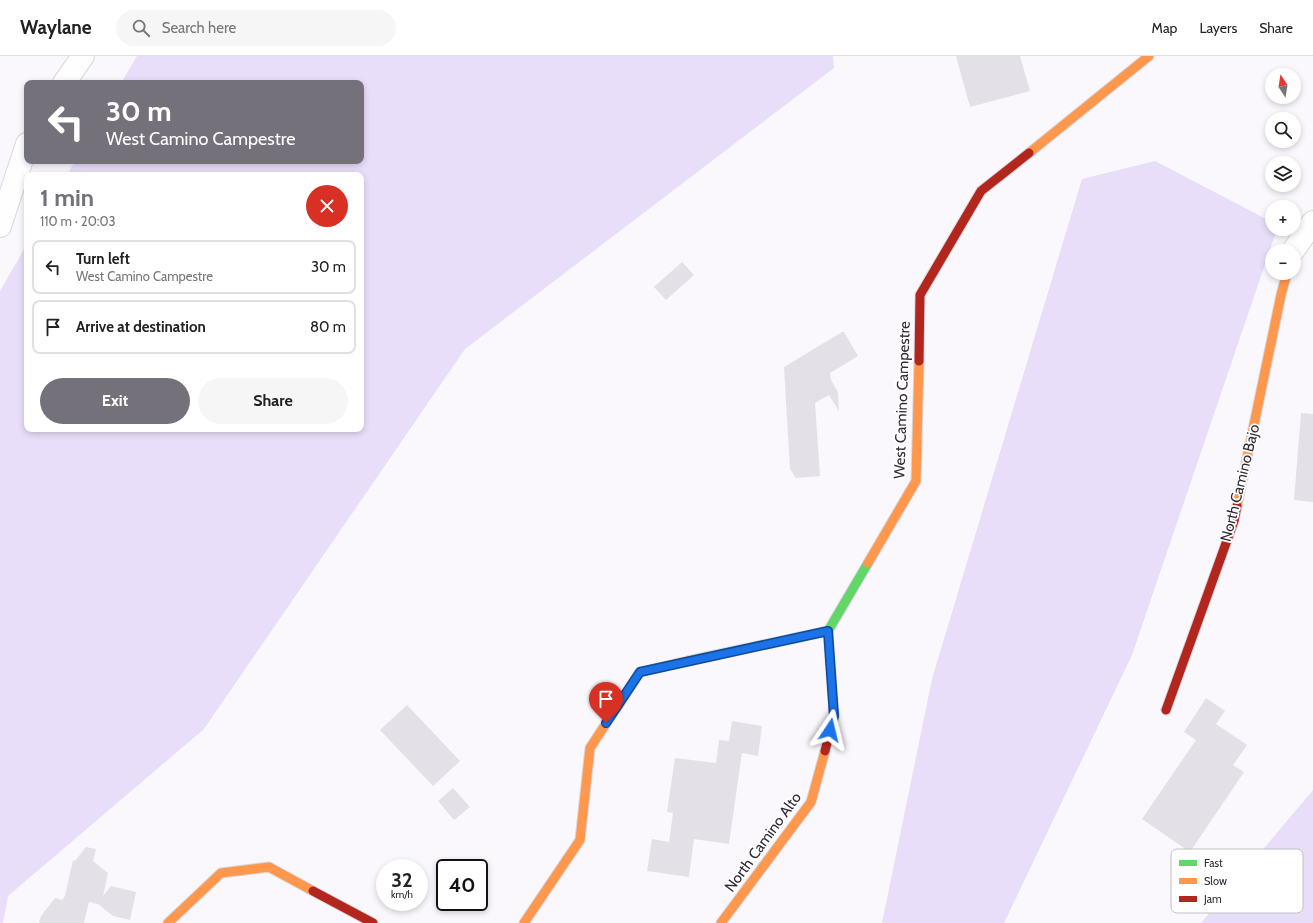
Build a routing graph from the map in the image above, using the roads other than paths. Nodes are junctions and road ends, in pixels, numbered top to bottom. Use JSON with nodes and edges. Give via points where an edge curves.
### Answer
{"nodes":[{"id":1,"x":83,"y":56,"type":"edge"},
{"id":2,"x":1149,"y":56,"type":"edge"},
{"id":3,"x":66,"y":80,"type":"edge"},
{"id":4,"x":24,"y":153,"type":"edge"},
{"id":5,"x":1313,"y":222,"type":"edge"},
{"id":6,"x":0,"y":226,"type":"edge"},
{"id":7,"x":1299,"y":244,"type":"edge"},
{"id":8,"x":1285,"y":280,"type":"edge"},
{"id":9,"x":828,"y":631,"type":"junction"},
{"id":10,"x":1166,"y":710,"type":"dead end"},
{"id":11,"x":168,"y":923,"type":"edge"},
{"id":12,"x":373,"y":923,"type":"edge"},
{"id":13,"x":524,"y":923,"type":"edge"},
{"id":14,"x":721,"y":923,"type":"edge"}],
"edges":[{"from":1,"to":3,"type":"street"},
{"from":2,"to":9,"type":"street","name":"West Camino Campestre","via":[[981,190],[920,295],[916,481]]},
{"from":4,"to":6,"type":"street"},
{"from":5,"to":7,"type":"street"},
{"from":8,"to":10,"type":"street","name":"North Camino Bajo","via":[[1234,521]]},
{"from":9,"to":13,"type":"street","via":[[640,672],[590,748],[580,840]]},
{"from":9,"to":14,"type":"street","name":"North Camino Alto","via":[[834,716],[811,802]]},
{"from":11,"to":12,"type":"street","via":[[221,873],[269,867]]}]}
